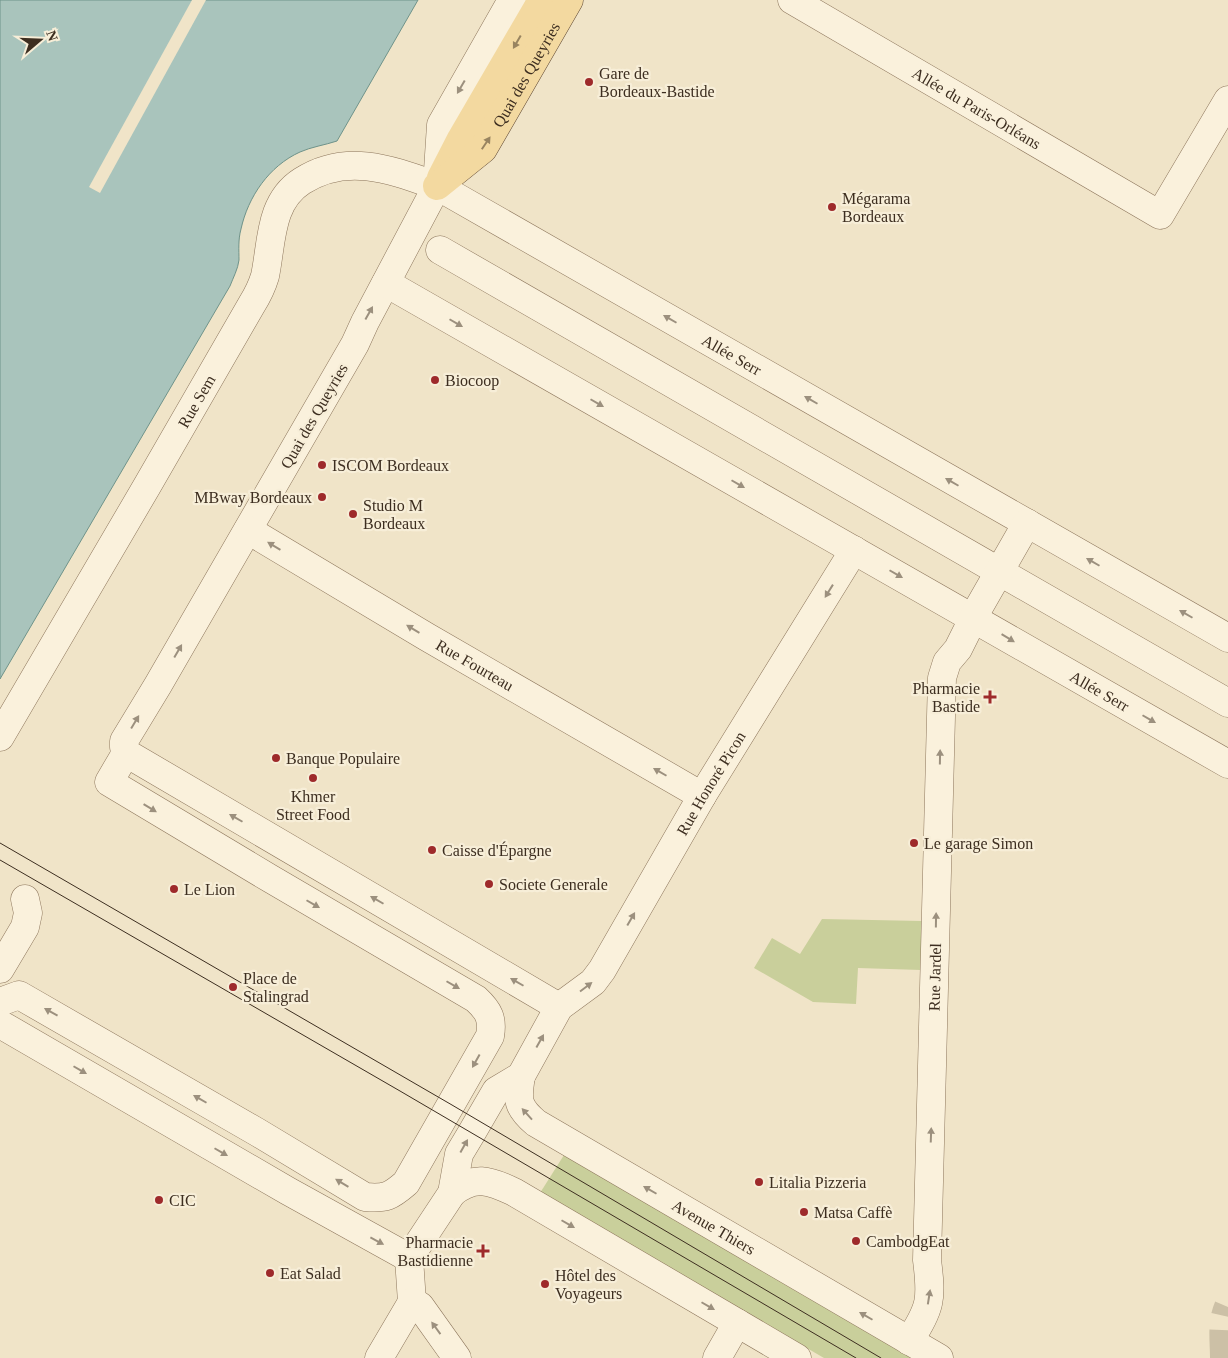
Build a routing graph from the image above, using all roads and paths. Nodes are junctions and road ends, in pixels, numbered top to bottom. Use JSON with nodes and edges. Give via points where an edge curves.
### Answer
{"nodes":[{"id":1,"x":512,"y":0,"type":"edge"},
{"id":2,"x":542,"y":0,"type":"edge"},
{"id":3,"x":569,"y":0,"type":"edge"},
{"id":4,"x":792,"y":0,"type":"edge"},
{"id":5,"x":1228,"y":100,"type":"edge"},
{"id":6,"x":437,"y":186,"type":"junction"},
{"id":7,"x":440,"y":250,"type":"dead end"},
{"id":8,"x":386,"y":283,"type":"junction"},
{"id":9,"x":1027,"y":523,"type":"junction"},
{"id":10,"x":248,"y":530,"type":"junction"},
{"id":11,"x":854,"y":550,"type":"junction"},
{"id":12,"x":1000,"y":571,"type":"junction"},
{"id":13,"x":974,"y":618,"type":"junction"},
{"id":14,"x":1228,"y":638,"type":"edge"},
{"id":15,"x":1228,"y":703,"type":"edge"},
{"id":16,"x":0,"y":737,"type":"edge"},
{"id":17,"x":126,"y":753,"type":"junction"},
{"id":18,"x":1228,"y":764,"type":"edge"},
{"id":19,"x":702,"y":796,"type":"junction"},
{"id":20,"x":25,"y":899,"type":"dead end"},
{"id":21,"x":0,"y":969,"type":"edge"},
{"id":22,"x":0,"y":1002,"type":"edge"},
{"id":23,"x":559,"y":1007,"type":"junction"},
{"id":24,"x":0,"y":1024,"type":"edge"},
{"id":25,"x":521,"y":1076,"type":"junction"},
{"id":26,"x":452,"y":1193,"type":"junction"},
{"id":27,"x":409,"y":1258,"type":"junction"},
{"id":28,"x":412,"y":1302,"type":"junction"},
{"id":29,"x":737,"y":1323,"type":"junction"},
{"id":30,"x":909,"y":1341,"type":"junction"},
{"id":31,"x":379,"y":1358,"type":"edge"},
{"id":32,"x":457,"y":1358,"type":"edge"},
{"id":33,"x":717,"y":1358,"type":"edge"},
{"id":34,"x":797,"y":1358,"type":"edge"},
{"id":35,"x":939,"y":1358,"type":"edge"}],
"edges":[{"from":1,"to":6,"type":"street","one_way":true,"via":[[441,125]]},
{"from":2,"to":6,"type":"main road","name":"Quai des Queyries","one_way":true},
{"from":6,"to":3,"type":"main road","name":"Quai des Queyries","one_way":true,"via":[[484,148]]},
{"from":4,"to":5,"type":"street","name":"Allée du Paris-Orléans","via":[[1160,215]]},
{"from":6,"to":8,"type":"street","name":"Quai des Queyries"},
{"from":9,"to":6,"type":"street","name":"Allée Serr","one_way":true},
{"from":6,"to":16,"type":"street","name":"Rue Sem","via":[[360,165],[320,172],[292,190],[275,218],[264,279],[255,298]]},
{"from":7,"to":12,"type":"street"},
{"from":10,"to":8,"type":"street","name":"Quai des Queyries","one_way":true,"via":[[355,344]]},
{"from":8,"to":11,"type":"street","name":"Allée Serr","one_way":true},
{"from":9,"to":12,"type":"street"},
{"from":14,"to":9,"type":"street","name":"Allée Serr","one_way":true},
{"from":17,"to":10,"type":"street","name":"Quai des Queyries","one_way":true,"via":[[124,741]]},
{"from":19,"to":10,"type":"street","name":"Rue Fourteau","one_way":true},
{"from":11,"to":13,"type":"street","name":"Allée Serr","one_way":true},
{"from":11,"to":19,"type":"street","name":"Rue Honoré Picon","one_way":true},
{"from":12,"to":13,"type":"street"},
{"from":12,"to":15,"type":"street"},
{"from":13,"to":18,"type":"street","name":"Allée Serr","one_way":true},
{"from":30,"to":13,"type":"street","name":"Rue Jardel","one_way":true,"via":[[922,1322],[931,1288],[927,1260],[942,678],[947,662],[958,649]]},
{"from":17,"to":22,"type":"street","one_way":true,"via":[[108,782],[476,999],[491,1016],[490,1036],[406,1183],[387,1197],[377,1198],[365,1197],[19,995]]},
{"from":23,"to":17,"type":"street","one_way":true},
{"from":23,"to":19,"type":"street","name":"Rue Honoré Picon","one_way":true,"via":[[593,982],[602,970]]},
{"from":20,"to":21,"type":"street","via":[[28,913],[25,927]]},
{"from":25,"to":23,"type":"street","one_way":true},
{"from":24,"to":27,"type":"street","one_way":true},
{"from":26,"to":25,"type":"street","one_way":true,"via":[[460,1154],[474,1127],[496,1092]]},
{"from":30,"to":25,"type":"street","name":"Avenue Thiers","one_way":true,"via":[[536,1123],[519,1104]]},
{"from":26,"to":27,"type":"street"},
{"from":26,"to":29,"type":"street","one_way":true,"via":[[474,1181],[500,1185]]},
{"from":27,"to":28,"type":"street"},
{"from":28,"to":31,"type":"street"},
{"from":32,"to":28,"type":"street","one_way":true,"via":[[420,1306]]},
{"from":29,"to":33,"type":"street"},
{"from":29,"to":34,"type":"street"},
{"from":30,"to":35,"type":"street","name":"Avenue Thiers"}]}
